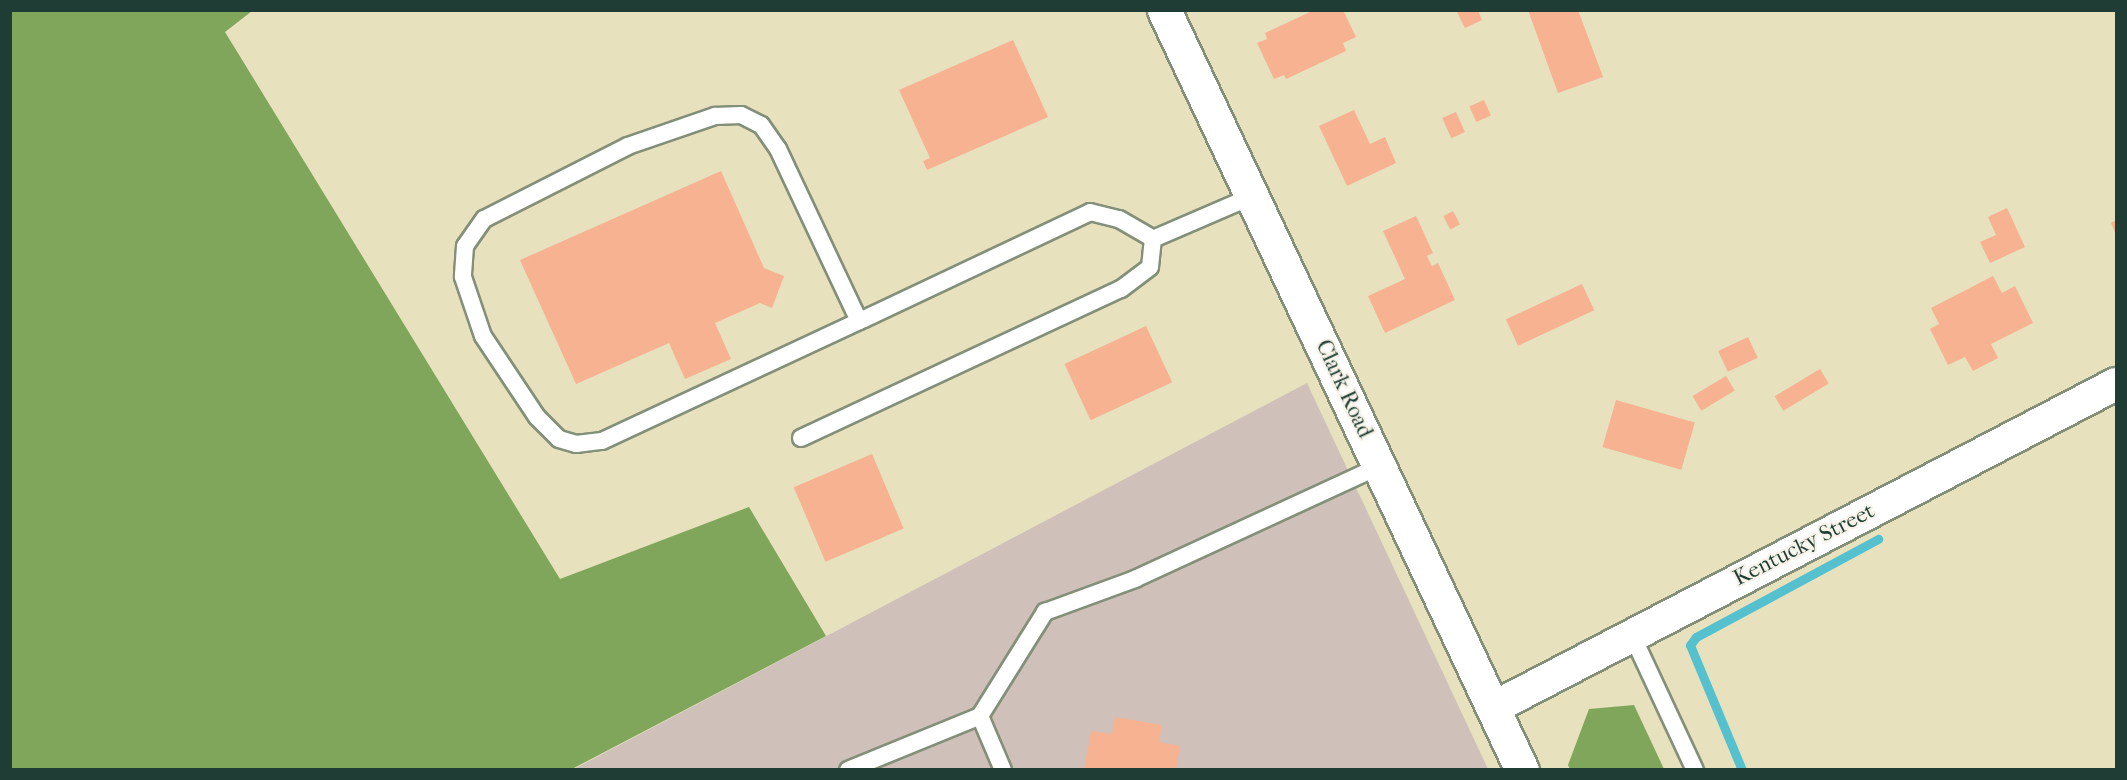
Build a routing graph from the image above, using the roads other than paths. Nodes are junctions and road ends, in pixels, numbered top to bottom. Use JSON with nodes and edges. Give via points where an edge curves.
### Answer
{"nodes":[{"id":1,"x":1164,"y":10,"type":"edge"},
{"id":2,"x":1253,"y":196,"type":"junction"},
{"id":3,"x":1153,"y":239,"type":"junction"},
{"id":4,"x":859,"y":321,"type":"junction"},
{"id":5,"x":2116,"y":384,"type":"edge"},
{"id":6,"x":801,"y":438,"type":"dead end"},
{"id":7,"x":1380,"y":466,"type":"junction"},
{"id":8,"x":1632,"y":635,"type":"junction"},
{"id":9,"x":1493,"y":708,"type":"junction"},
{"id":10,"x":980,"y":716,"type":"junction"},
{"id":11,"x":848,"y":770,"type":"edge"},
{"id":12,"x":1003,"y":770,"type":"edge"},
{"id":13,"x":1522,"y":770,"type":"edge"},
{"id":14,"x":1695,"y":770,"type":"edge"}],
"edges":[{"from":1,"to":2,"type":"street","name":"Clark Road"},
{"from":2,"to":3,"type":"lane"},
{"from":2,"to":7,"type":"street","name":"Clark Road"},
{"from":3,"to":4,"type":"lane","via":[[1119,219],[1090,212]]},
{"from":3,"to":6,"type":"lane","via":[[1150,267],[1121,289]]},
{"from":4,"to":4,"type":"lane","via":[[602,441],[576,444],[559,439],[537,417],[483,336],[463,277],[465,246],[491,215],[628,146],[715,116],[741,115],[761,125],[778,149]]},
{"from":5,"to":8,"type":"street","name":"Kentucky Street"},
{"from":7,"to":9,"type":"street","name":"Clark Road"},
{"from":7,"to":10,"type":"lane","via":[[1135,579],[1045,612]]},
{"from":8,"to":9,"type":"street","name":"Kentucky Street"},
{"from":8,"to":14,"type":"lane"},
{"from":9,"to":13,"type":"street","name":"Clark Road"},
{"from":10,"to":11,"type":"lane"},
{"from":10,"to":12,"type":"lane"}]}
